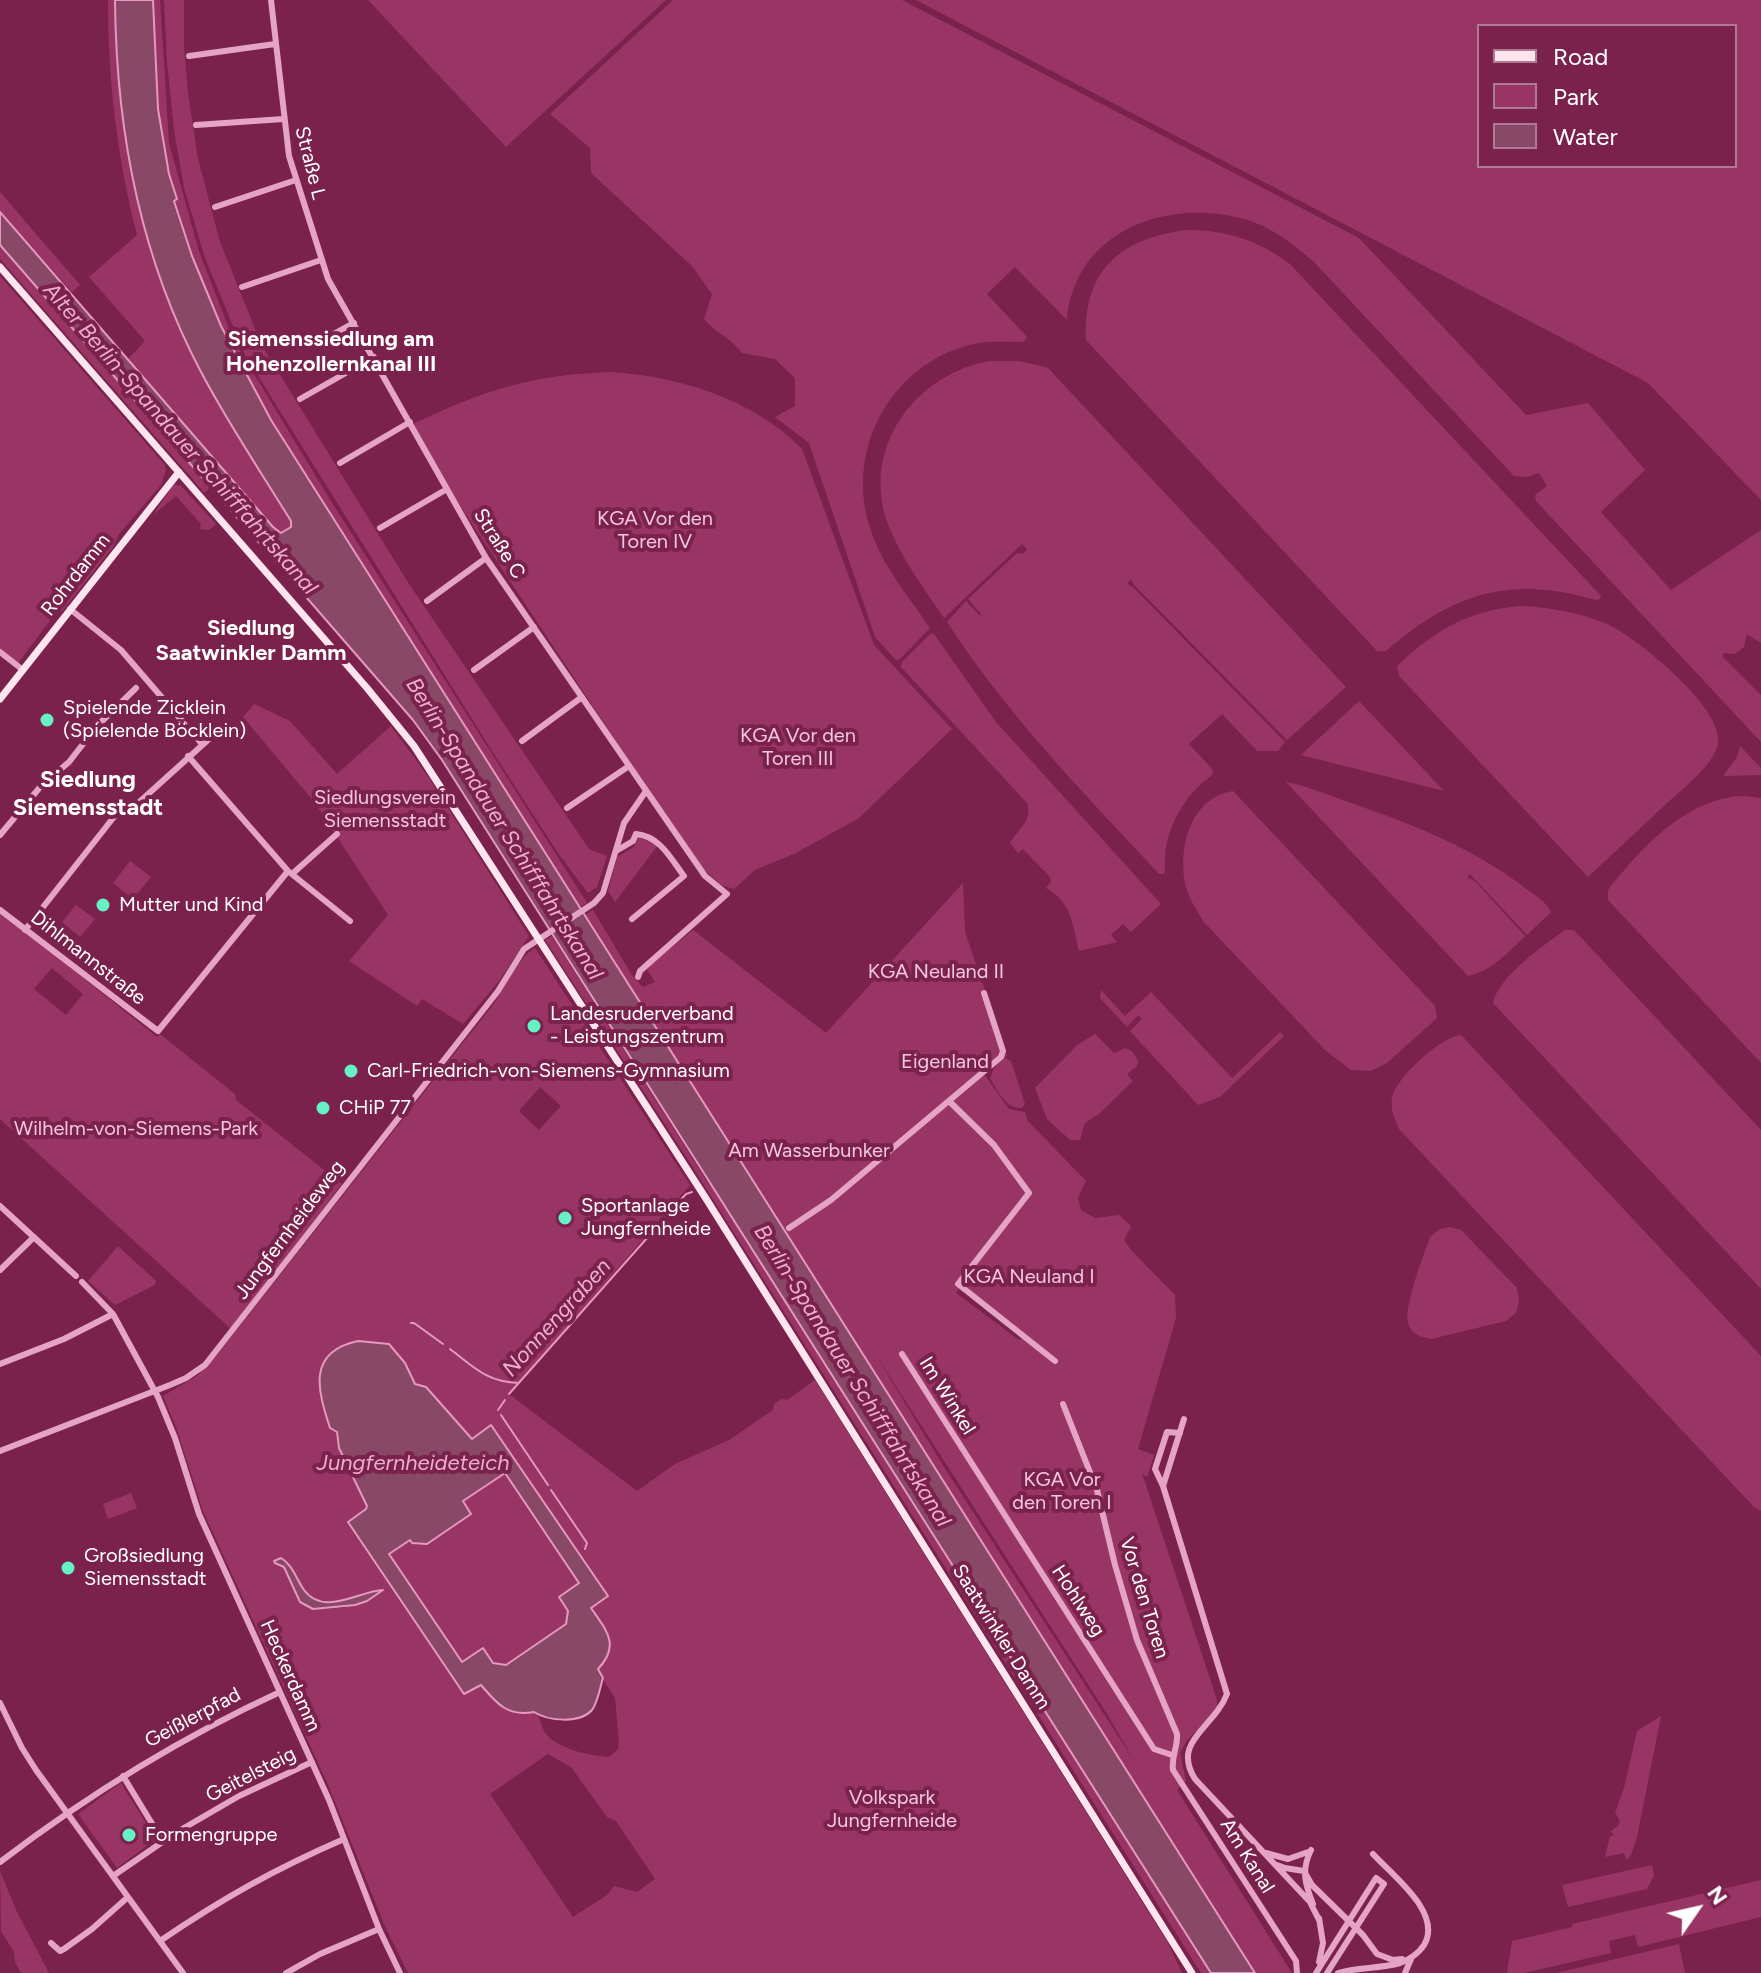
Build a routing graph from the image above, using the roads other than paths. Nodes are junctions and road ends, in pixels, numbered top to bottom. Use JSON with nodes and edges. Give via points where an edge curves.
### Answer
{"nodes":[{"id":1,"x":271,"y":0,"type":"edge"},
{"id":2,"x":275,"y":44,"type":"junction"},
{"id":3,"x":189,"y":56,"type":"dead end"},
{"id":4,"x":283,"y":119,"type":"junction"},
{"id":5,"x":196,"y":125,"type":"dead end"},
{"id":6,"x":296,"y":180,"type":"junction"},
{"id":7,"x":215,"y":207,"type":"dead end"},
{"id":8,"x":321,"y":260,"type":"junction"},
{"id":9,"x":0,"y":267,"type":"edge"},
{"id":10,"x":242,"y":287,"type":"dead end"},
{"id":11,"x":354,"y":323,"type":"junction"},
{"id":12,"x":334,"y":334,"type":"dead end"},
{"id":13,"x":374,"y":357,"type":"junction"},
{"id":14,"x":300,"y":399,"type":"dead end"},
{"id":15,"x":410,"y":422,"type":"junction"},
{"id":16,"x":340,"y":463,"type":"dead end"},
{"id":17,"x":179,"y":472,"type":"junction"},
{"id":18,"x":447,"y":489,"type":"junction"},
{"id":19,"x":380,"y":528,"type":"dead end"},
{"id":20,"x":486,"y":558,"type":"junction"},
{"id":21,"x":427,"y":601,"type":"dead end"},
{"id":22,"x":70,"y":609,"type":"junction"},
{"id":23,"x":534,"y":627,"type":"junction"},
{"id":24,"x":0,"y":652,"type":"edge"},
{"id":25,"x":23,"y":670,"type":"junction"},
{"id":26,"x":474,"y":670,"type":"dead end"},
{"id":27,"x":141,"y":684,"type":"junction"},
{"id":28,"x":582,"y":697,"type":"junction"},
{"id":29,"x":0,"y":699,"type":"edge"},
{"id":30,"x":219,"y":730,"type":"dead end"},
{"id":31,"x":522,"y":741,"type":"dead end"},
{"id":32,"x":202,"y":744,"type":"junction"},
{"id":33,"x":188,"y":756,"type":"junction"},
{"id":34,"x":629,"y":766,"type":"junction"},
{"id":35,"x":646,"y":791,"type":"junction"},
{"id":36,"x":567,"y":808,"type":"dead end"},
{"id":37,"x":624,"y":823,"type":"junction"},
{"id":38,"x":337,"y":834,"type":"dead end"},
{"id":39,"x":636,"y":834,"type":"junction"},
{"id":40,"x":0,"y":835,"type":"edge"},
{"id":41,"x":616,"y":851,"type":"junction"},
{"id":42,"x":290,"y":872,"type":"junction"},
{"id":43,"x":0,"y":910,"type":"edge"},
{"id":44,"x":632,"y":919,"type":"dead end"},
{"id":45,"x":350,"y":921,"type":"dead end"},
{"id":46,"x":25,"y":930,"type":"junction"},
{"id":47,"x":540,"y":938,"type":"junction"},
{"id":48,"x":638,"y":977,"type":"dead end"},
{"id":49,"x":984,"y":993,"type":"dead end"},
{"id":50,"x":949,"y":1101,"type":"junction"},
{"id":51,"x":0,"y":1206,"type":"edge"},
{"id":52,"x":789,"y":1228,"type":"dead end"},
{"id":53,"x":34,"y":1237,"type":"junction"},
{"id":54,"x":0,"y":1270,"type":"edge"},
{"id":55,"x":113,"y":1314,"type":"junction"},
{"id":56,"x":902,"y":1354,"type":"dead end"},
{"id":57,"x":1055,"y":1361,"type":"dead end"},
{"id":58,"x":0,"y":1364,"type":"edge"},
{"id":59,"x":155,"y":1391,"type":"junction"},
{"id":60,"x":1063,"y":1404,"type":"dead end"},
{"id":61,"x":1184,"y":1419,"type":"dead end"},
{"id":62,"x":1180,"y":1433,"type":"junction"},
{"id":63,"x":0,"y":1451,"type":"edge"},
{"id":64,"x":965,"y":1455,"type":"joint"},
{"id":65,"x":1163,"y":1486,"type":"junction"},
{"id":66,"x":280,"y":1692,"type":"junction"},
{"id":67,"x":0,"y":1703,"type":"edge"},
{"id":68,"x":1172,"y":1755,"type":"junction"},
{"id":69,"x":312,"y":1762,"type":"junction"},
{"id":70,"x":123,"y":1776,"type":"junction"},
{"id":71,"x":68,"y":1811,"type":"junction"},
{"id":72,"x":344,"y":1839,"type":"junction"},
{"id":73,"x":162,"y":1840,"type":"junction"},
{"id":74,"x":1258,"y":1846,"type":"junction"},
{"id":75,"x":1373,"y":1854,"type":"dead end"},
{"id":76,"x":1271,"y":1860,"type":"junction"},
{"id":77,"x":0,"y":1862,"type":"edge"},
{"id":78,"x":1304,"y":1871,"type":"junction"},
{"id":79,"x":113,"y":1876,"type":"junction"},
{"id":80,"x":128,"y":1897,"type":"junction"},
{"id":81,"x":1319,"y":1920,"type":"junction"},
{"id":82,"x":1348,"y":1920,"type":"junction"},
{"id":83,"x":1356,"y":1928,"type":"junction"},
{"id":84,"x":379,"y":1929,"type":"junction"},
{"id":85,"x":160,"y":1941,"type":"junction"},
{"id":86,"x":51,"y":1943,"type":"dead end"},
{"id":87,"x":1413,"y":1956,"type":"junction"},
{"id":88,"x":1393,"y":1962,"type":"junction"},
{"id":89,"x":1361,"y":1970,"type":"junction"},
{"id":90,"x":183,"y":1973,"type":"edge"},
{"id":91,"x":286,"y":1973,"type":"edge"},
{"id":92,"x":400,"y":1973,"type":"edge"},
{"id":93,"x":1191,"y":1973,"type":"edge"},
{"id":94,"x":1297,"y":1973,"type":"edge"},
{"id":95,"x":1315,"y":1973,"type":"edge"},
{"id":96,"x":1327,"y":1973,"type":"edge"},
{"id":97,"x":1338,"y":1973,"type":"edge"},
{"id":98,"x":1370,"y":1973,"type":"edge"},
{"id":99,"x":1397,"y":1973,"type":"edge"},
{"id":100,"x":1405,"y":1973,"type":"edge"}],
"edges":[{"from":1,"to":2,"type":"street","name":"Straße L"},
{"from":2,"to":3,"type":"street"},
{"from":2,"to":4,"type":"street","name":"Straße L"},
{"from":4,"to":5,"type":"street"},
{"from":4,"to":6,"type":"street","name":"Straße L"},
{"from":6,"to":7,"type":"street"},
{"from":6,"to":8,"type":"street","name":"Straße L"},
{"from":8,"to":10,"type":"street"},
{"from":8,"to":11,"type":"street","name":"Straße L"},
{"from":9,"to":17,"type":"main road","name":"Saatwinkler Damm"},
{"from":11,"to":12,"type":"street"},
{"from":11,"to":13,"type":"street","name":"Straße C"},
{"from":13,"to":14,"type":"street"},
{"from":13,"to":15,"type":"street","name":"Straße C"},
{"from":15,"to":16,"type":"street"},
{"from":15,"to":18,"type":"street","name":"Straße C"},
{"from":17,"to":22,"type":"main road","name":"Rohrdamm"},
{"from":17,"to":47,"type":"main road","name":"Saatwinkler Damm","via":[[392,718]]},
{"from":18,"to":19,"type":"street"},
{"from":18,"to":20,"type":"street","name":"Straße C"},
{"from":20,"to":21,"type":"street"},
{"from":20,"to":23,"type":"street","name":"Straße C"},
{"from":22,"to":25,"type":"main road","name":"Rohrdamm"},
{"from":22,"to":27,"type":"street","via":[[115,644]]},
{"from":23,"to":26,"type":"street"},
{"from":23,"to":28,"type":"street","name":"Straße C"},
{"from":24,"to":25,"type":"street"},
{"from":25,"to":29,"type":"main road","name":"Rohrdamm"},
{"from":27,"to":32,"type":"street"},
{"from":27,"to":40,"type":"street"},
{"from":28,"to":31,"type":"street"},
{"from":28,"to":34,"type":"street","name":"Straße C"},
{"from":30,"to":32,"type":"street"},
{"from":32,"to":33,"type":"street"},
{"from":33,"to":42,"type":"street"},
{"from":33,"to":46,"type":"street","via":[[136,805],[117,813]]},
{"from":34,"to":35,"type":"street","name":"Straße C"},
{"from":34,"to":36,"type":"street"},
{"from":35,"to":37,"type":"street"},
{"from":35,"to":48,"type":"street","name":"Straße C","via":[[705,876],[727,894]]},
{"from":37,"to":39,"type":"street"},
{"from":37,"to":41,"type":"street"},
{"from":38,"to":42,"type":"street"},
{"from":39,"to":41,"type":"street"},
{"from":39,"to":44,"type":"street","via":[[660,844],[684,876]]},
{"from":41,"to":47,"type":"street","name":"Jungfernheideweg","via":[[597,901]]},
{"from":42,"to":45,"type":"street"},
{"from":42,"to":46,"type":"street","name":"Dihlmannstraße","via":[[156,1031]]},
{"from":43,"to":46,"type":"street","name":"Dihlmannstraße"},
{"from":47,"to":59,"type":"street","name":"Jungfernheideweg","via":[[518,956],[498,991],[215,1353],[194,1373]]},
{"from":47,"to":93,"type":"main road","name":"Saatwinkler Damm"},
{"from":49,"to":50,"type":"street","via":[[1001,1057]]},
{"from":50,"to":52,"type":"street","via":[[831,1200]]},
{"from":50,"to":57,"type":"street","via":[[994,1145],[1029,1193],[958,1284]]},
{"from":51,"to":53,"type":"street","name":"Heckerdamm"},
{"from":53,"to":54,"type":"street"},
{"from":53,"to":55,"type":"street","name":"Heckerdamm"},
{"from":55,"to":58,"type":"street"},
{"from":55,"to":59,"type":"street","name":"Heckerdamm"},
{"from":56,"to":64,"type":"street","name":"Im Winkel"},
{"from":59,"to":63,"type":"street","name":"Jungfernheideweg"},
{"from":59,"to":66,"type":"street","name":"Heckerdamm","via":[[199,1514]]},
{"from":60,"to":68,"type":"street","name":"Vor den Toren","via":[[1097,1490],[1137,1640],[1177,1734]]},
{"from":61,"to":62,"type":"street"},
{"from":62,"to":65,"type":"street"},
{"from":62,"to":65,"type":"street","via":[[1170,1430],[1163,1441],[1155,1469]]},
{"from":64,"to":68,"type":"street","name":"Hohlweg","via":[[1154,1749]]},
{"from":65,"to":74,"type":"street","via":[[1227,1694],[1217,1715],[1191,1743],[1187,1762],[1195,1779]]},
{"from":66,"to":69,"type":"street","name":"Heckerdamm"},
{"from":66,"to":70,"type":"street","name":"Geißlerpfad"},
{"from":67,"to":71,"type":"street","via":[[22,1748]]},
{"from":68,"to":94,"type":"street","name":"Am Kanal","via":[[1173,1770],[1296,1961]]},
{"from":69,"to":72,"type":"street","name":"Heckerdamm"},
{"from":69,"to":73,"type":"street","name":"Geitelsteig"},
{"from":70,"to":71,"type":"street","name":"Geißlerpfad"},
{"from":70,"to":73,"type":"street"},
{"from":71,"to":77,"type":"street","name":"Geißlerpfad"},
{"from":71,"to":79,"type":"street"},
{"from":72,"to":84,"type":"street","name":"Heckerdamm"},
{"from":72,"to":85,"type":"street","via":[[254,1880]]},
{"from":73,"to":79,"type":"street","name":"Geitelsteig"},
{"from":74,"to":76,"type":"street"},
{"from":74,"to":78,"type":"street","via":[[1288,1859],[1311,1850]]},
{"from":75,"to":87,"type":"street","via":[[1423,1908],[1429,1923],[1426,1941]]},
{"from":76,"to":78,"type":"street"},
{"from":76,"to":81,"type":"street","via":[[1310,1902]]},
{"from":78,"to":81,"type":"street"},
{"from":78,"to":82,"type":"street"},
{"from":79,"to":80,"type":"street"},
{"from":80,"to":85,"type":"street"},
{"from":80,"to":86,"type":"street","via":[[64,1949]]},
{"from":81,"to":95,"type":"street","via":[[1323,1943]]},
{"from":82,"to":83,"type":"street"},
{"from":82,"to":83,"type":"street","via":[[1376,1878],[1384,1884]]},
{"from":82,"to":95,"type":"street"},
{"from":83,"to":88,"type":"street","via":[[1377,1954]]},
{"from":83,"to":96,"type":"street"},
{"from":84,"to":91,"type":"street"},
{"from":84,"to":92,"type":"street","name":"Heckerdamm"},
{"from":85,"to":90,"type":"street"},
{"from":87,"to":88,"type":"street"},
{"from":87,"to":100,"type":"street"},
{"from":88,"to":89,"type":"street"},
{"from":88,"to":99,"type":"street"},
{"from":89,"to":97,"type":"street"},
{"from":89,"to":98,"type":"street"}]}
